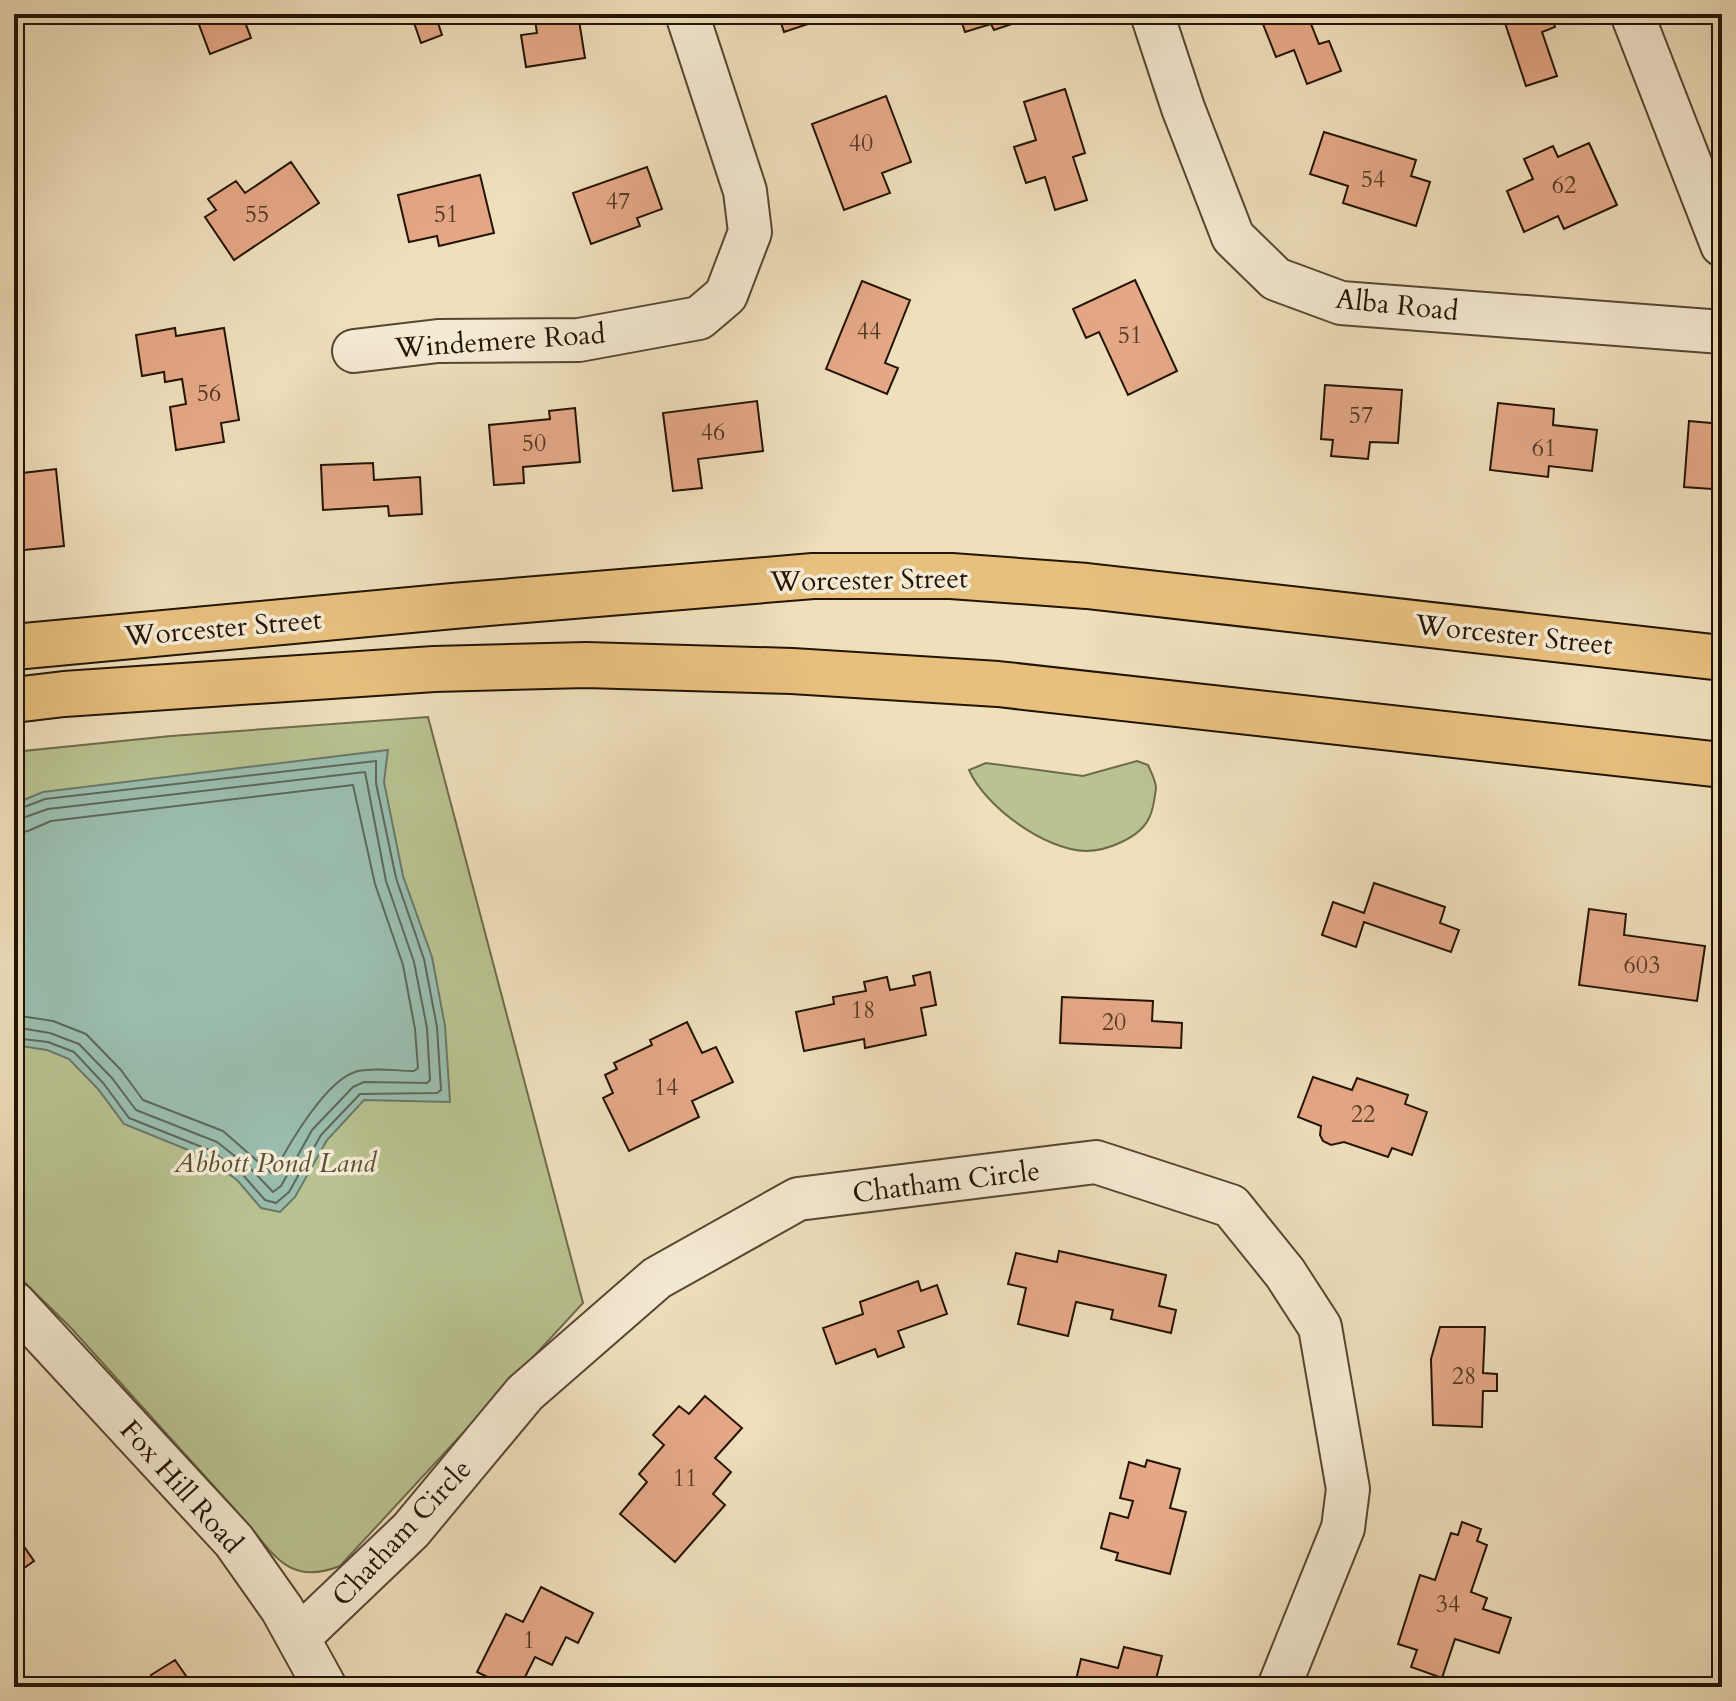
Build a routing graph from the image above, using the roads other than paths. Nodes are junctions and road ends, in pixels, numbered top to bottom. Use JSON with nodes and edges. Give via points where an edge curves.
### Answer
{"nodes":[{"id":1,"x":687,"y":14,"type":"edge"},
{"id":2,"x":1152,"y":14,"type":"edge"},
{"id":3,"x":1632,"y":14,"type":"edge"},
{"id":4,"x":1722,"y":245,"type":"edge"},
{"id":5,"x":1722,"y":332,"type":"edge"},
{"id":6,"x":354,"y":351,"type":"dead end"},
{"id":7,"x":14,"y":647,"type":"edge"},
{"id":8,"x":1722,"y":658,"type":"edge"},
{"id":9,"x":14,"y":700,"type":"edge"},
{"id":10,"x":1722,"y":765,"type":"edge"},
{"id":11,"x":14,"y":1303,"type":"edge"},
{"id":12,"x":299,"y":1637,"type":"junction"},
{"id":13,"x":325,"y":1687,"type":"edge"},
{"id":14,"x":1279,"y":1687,"type":"edge"}],
"edges":[{"from":1,"to":6,"type":"street","name":"Windemere Road","via":[[745,191],[750,232],[726,295],[699,318],[579,340],[438,341]]},
{"from":2,"to":5,"type":"street","name":"Alba Road","via":[[1233,237],[1276,279],[1341,303]]},
{"from":3,"to":4,"type":"street"},
{"from":7,"to":8,"type":"highway","name":"Worcester Street","via":[[703,584],[883,575],[1087,586]]},
{"from":9,"to":10,"type":"highway","name":"Worcester Street","via":[[395,670],[722,668],[998,684]]},
{"from":11,"to":12,"type":"street","name":"Fox Hill Road","via":[[234,1541]]},
{"from":12,"to":13,"type":"street","name":"Fox Hill Road"},
{"from":12,"to":14,"type":"street","name":"Chatham Circle","via":[[411,1530],[525,1393],[657,1278],[798,1199],[1096,1162],[1231,1206],[1320,1327],[1348,1489],[1343,1528]]}]}
